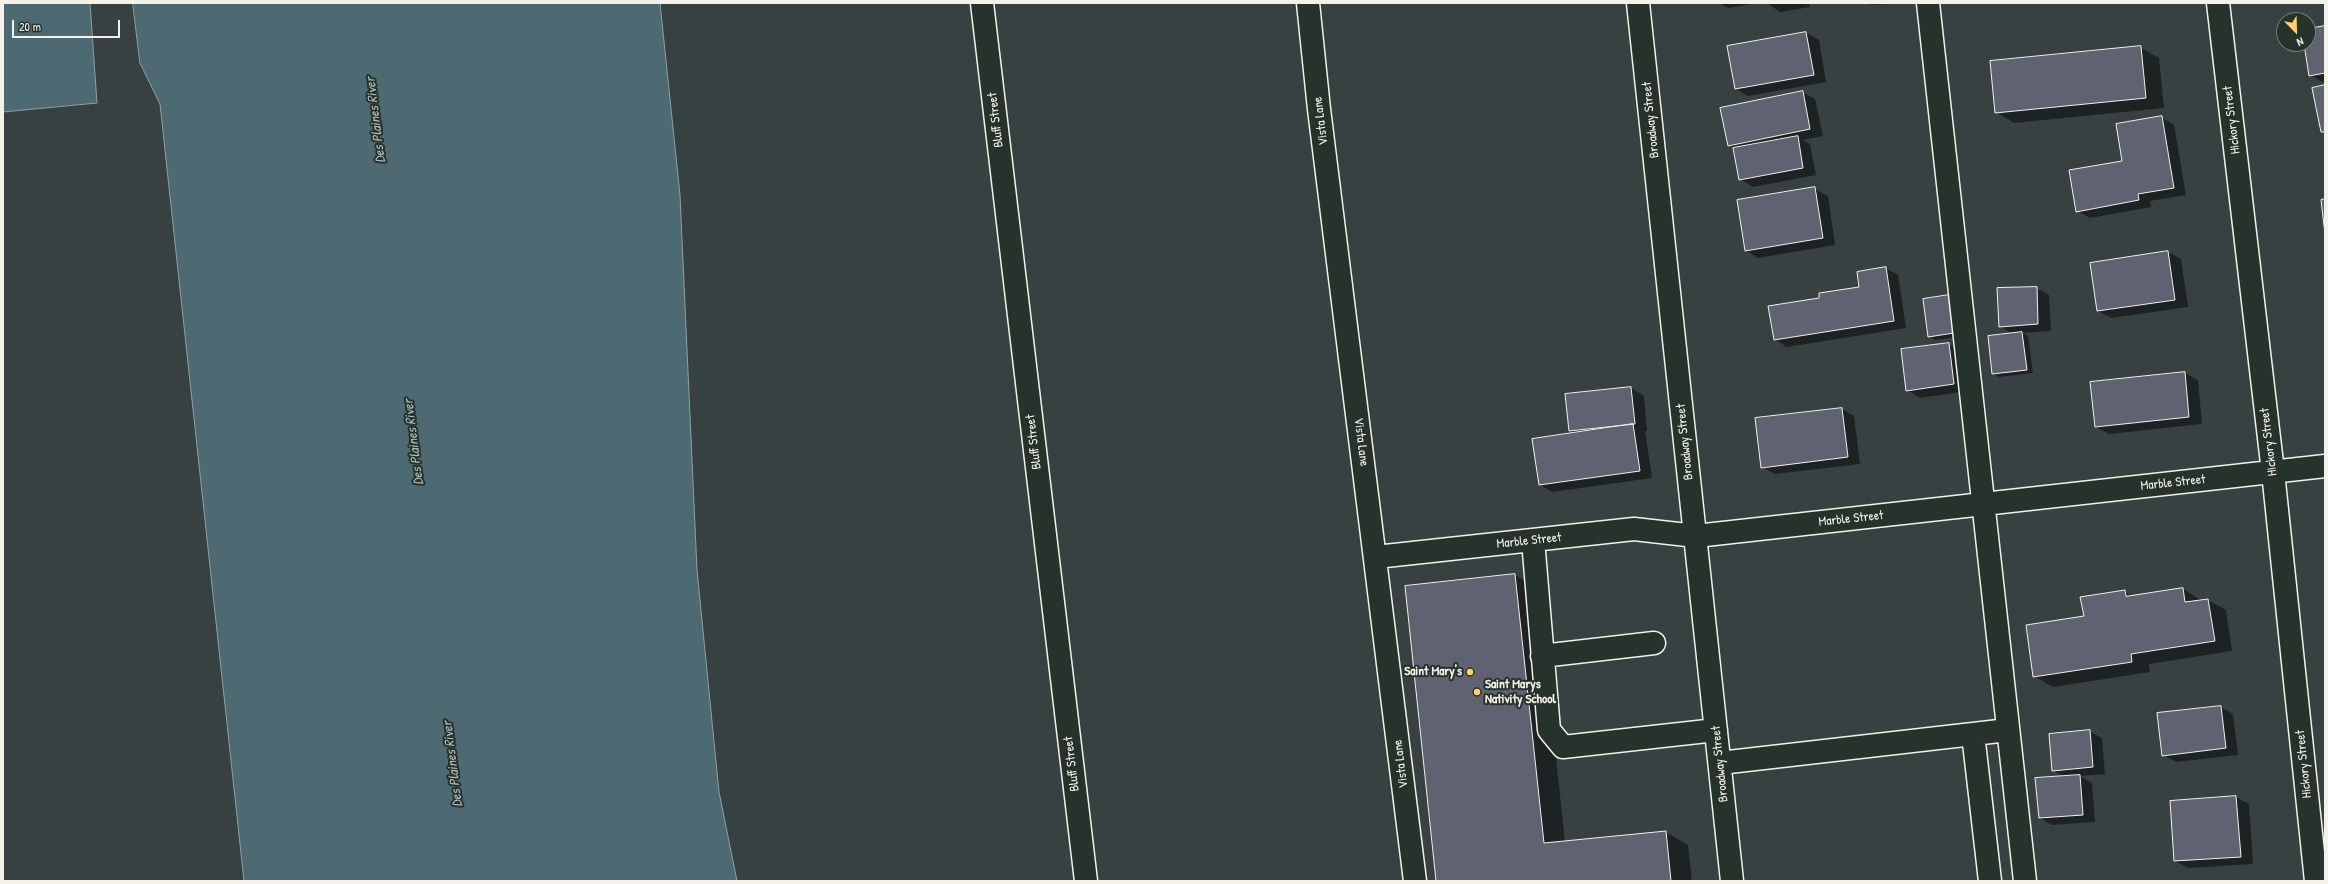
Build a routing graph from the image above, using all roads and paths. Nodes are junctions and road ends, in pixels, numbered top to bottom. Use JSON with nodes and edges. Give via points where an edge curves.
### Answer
{"nodes":[{"id":1,"x":982,"y":3,"type":"edge"},
{"id":2,"x":1308,"y":3,"type":"edge"},
{"id":3,"x":1638,"y":3,"type":"edge"},
{"id":4,"x":1928,"y":3,"type":"edge"},
{"id":5,"x":2218,"y":3,"type":"edge"},
{"id":6,"x":2325,"y":466,"type":"edge"},
{"id":7,"x":2272,"y":472,"type":"junction"},
{"id":8,"x":1983,"y":504,"type":"junction"},
{"id":9,"x":1696,"y":536,"type":"junction"},
{"id":10,"x":1533,"y":540,"type":"junction"},
{"id":11,"x":1376,"y":557,"type":"junction"},
{"id":12,"x":1654,"y":643,"type":"dead end"},
{"id":13,"x":1542,"y":656,"type":"junction"},
{"id":14,"x":1716,"y":730,"type":"junction"},
{"id":15,"x":2008,"y":730,"type":"junction"},
{"id":16,"x":1973,"y":734,"type":"junction"},
{"id":17,"x":1720,"y":762,"type":"junction"},
{"id":18,"x":1086,"y":881,"type":"edge"},
{"id":19,"x":1415,"y":881,"type":"edge"},
{"id":20,"x":1732,"y":881,"type":"edge"},
{"id":21,"x":1990,"y":881,"type":"edge"},
{"id":22,"x":2025,"y":881,"type":"edge"},
{"id":23,"x":2316,"y":881,"type":"edge"}],
"edges":[{"from":1,"to":18,"type":"street","name":"Bluff Street"},
{"from":2,"to":11,"type":"street","name":"Vista Lane"},
{"from":3,"to":9,"type":"street","name":"Broadway Street"},
{"from":4,"to":8,"type":"street"},
{"from":5,"to":7,"type":"street","name":"Hickory Street"},
{"from":6,"to":7,"type":"street","name":"Marble Street"},
{"from":7,"to":8,"type":"street","name":"Marble Street"},
{"from":7,"to":23,"type":"street","name":"Hickory Street"},
{"from":8,"to":9,"type":"street","name":"Marble Street"},
{"from":8,"to":15,"type":"street"},
{"from":9,"to":10,"type":"street","name":"Marble Street","via":[[1634,529]]},
{"from":9,"to":14,"type":"street","name":"Broadway Street"},
{"from":10,"to":11,"type":"street","name":"Marble Street"},
{"from":10,"to":13,"type":"street"},
{"from":11,"to":19,"type":"street","name":"Vista Lane"},
{"from":12,"to":13,"type":"street"},
{"from":13,"to":14,"type":"street","via":[[1549,730],[1563,747]]},
{"from":14,"to":17,"type":"street","name":"Broadway Street"},
{"from":15,"to":16,"type":"street"},
{"from":15,"to":22,"type":"street"},
{"from":16,"to":17,"type":"street"},
{"from":16,"to":21,"type":"street"},
{"from":17,"to":20,"type":"street","name":"Broadway Street"}]}
